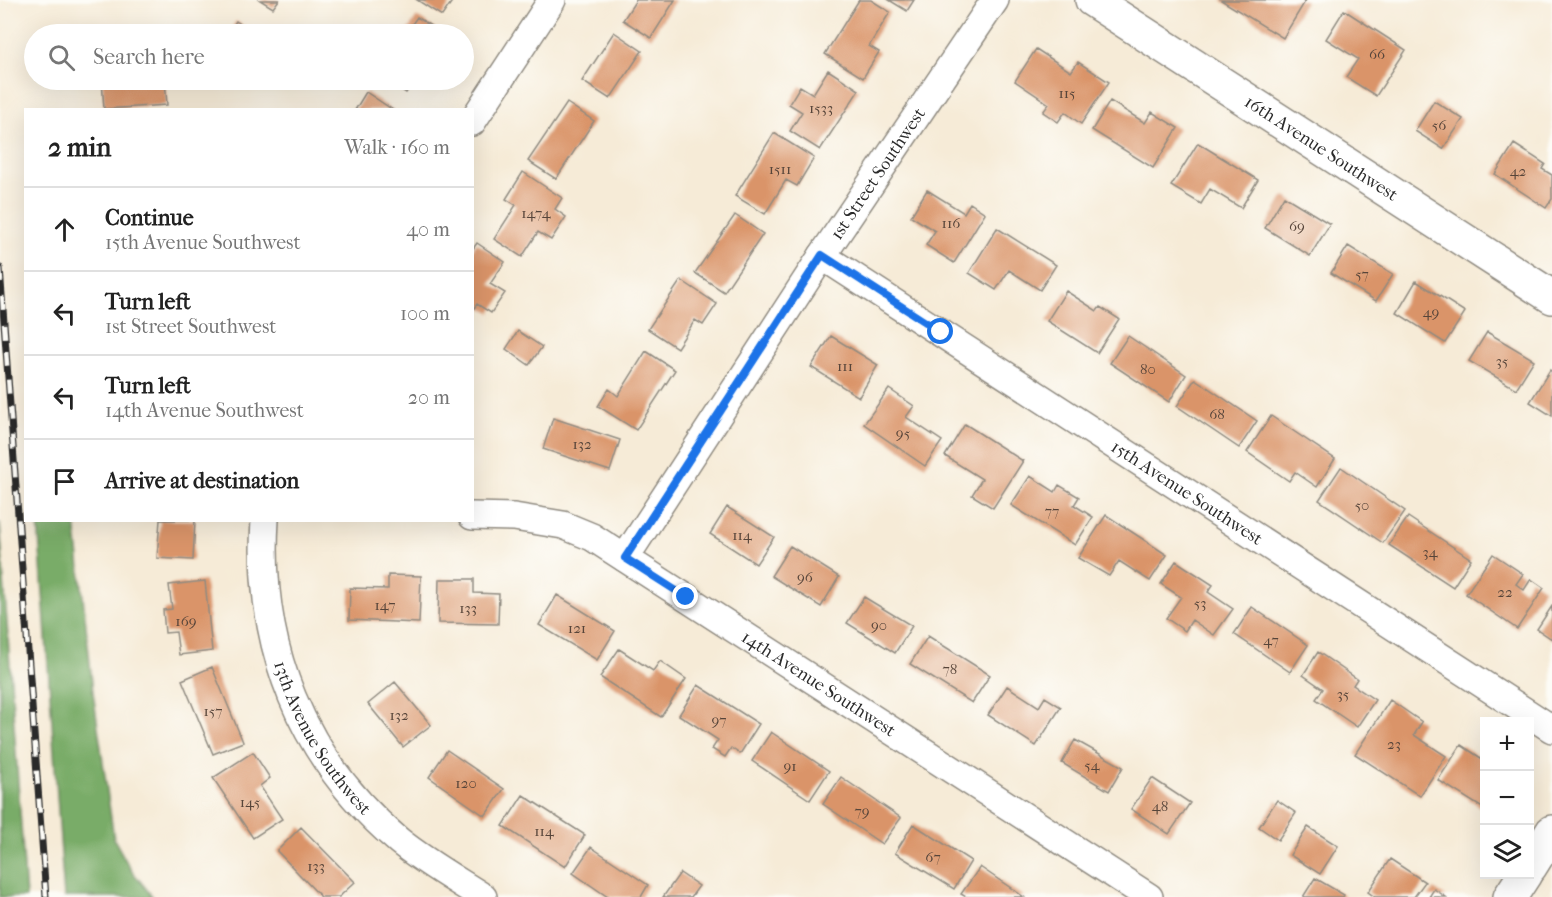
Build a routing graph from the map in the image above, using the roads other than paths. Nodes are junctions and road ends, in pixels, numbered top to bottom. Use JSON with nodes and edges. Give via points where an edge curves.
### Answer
{"nodes":[{"id":1,"x":552,"y":0,"type":"edge"},
{"id":2,"x":995,"y":0,"type":"edge"},
{"id":3,"x":1092,"y":0,"type":"edge"},
{"id":4,"x":474,"y":119,"type":"edge"},
{"id":5,"x":822,"y":255,"type":"junction"},
{"id":6,"x":1552,"y":297,"type":"edge"},
{"id":7,"x":474,"y":516,"type":"edge"},
{"id":8,"x":265,"y":522,"type":"edge"},
{"id":9,"x":625,"y":558,"type":"junction"},
{"id":10,"x":1552,"y":729,"type":"edge"},
{"id":11,"x":1552,"y":832,"type":"edge"},
{"id":12,"x":1534,"y":861,"type":"edge"},
{"id":13,"x":1522,"y":879,"type":"edge"},
{"id":14,"x":483,"y":897,"type":"edge"},
{"id":15,"x":1149,"y":897,"type":"edge"},
{"id":16,"x":1510,"y":897,"type":"edge"}],
"edges":[{"from":1,"to":4,"type":"street"},
{"from":2,"to":5,"type":"street","name":"1st Street Southwest"},
{"from":3,"to":6,"type":"street","name":"16th Avenue Southwest"},
{"from":5,"to":9,"type":"street","name":"1st Street Southwest"},
{"from":5,"to":10,"type":"street","name":"15th Avenue Southwest"},
{"from":7,"to":9,"type":"street","name":"14th Avenue Southwest","via":[[514,517],[562,525],[592,537]]},
{"from":8,"to":14,"type":"street","name":"13th Avenue Southwest","via":[[265,598],[273,641],[309,733],[367,811],[400,842]]},
{"from":9,"to":15,"type":"street","name":"14th Avenue Southwest"},
{"from":11,"to":12,"type":"street"},
{"from":13,"to":16,"type":"street"}]}
